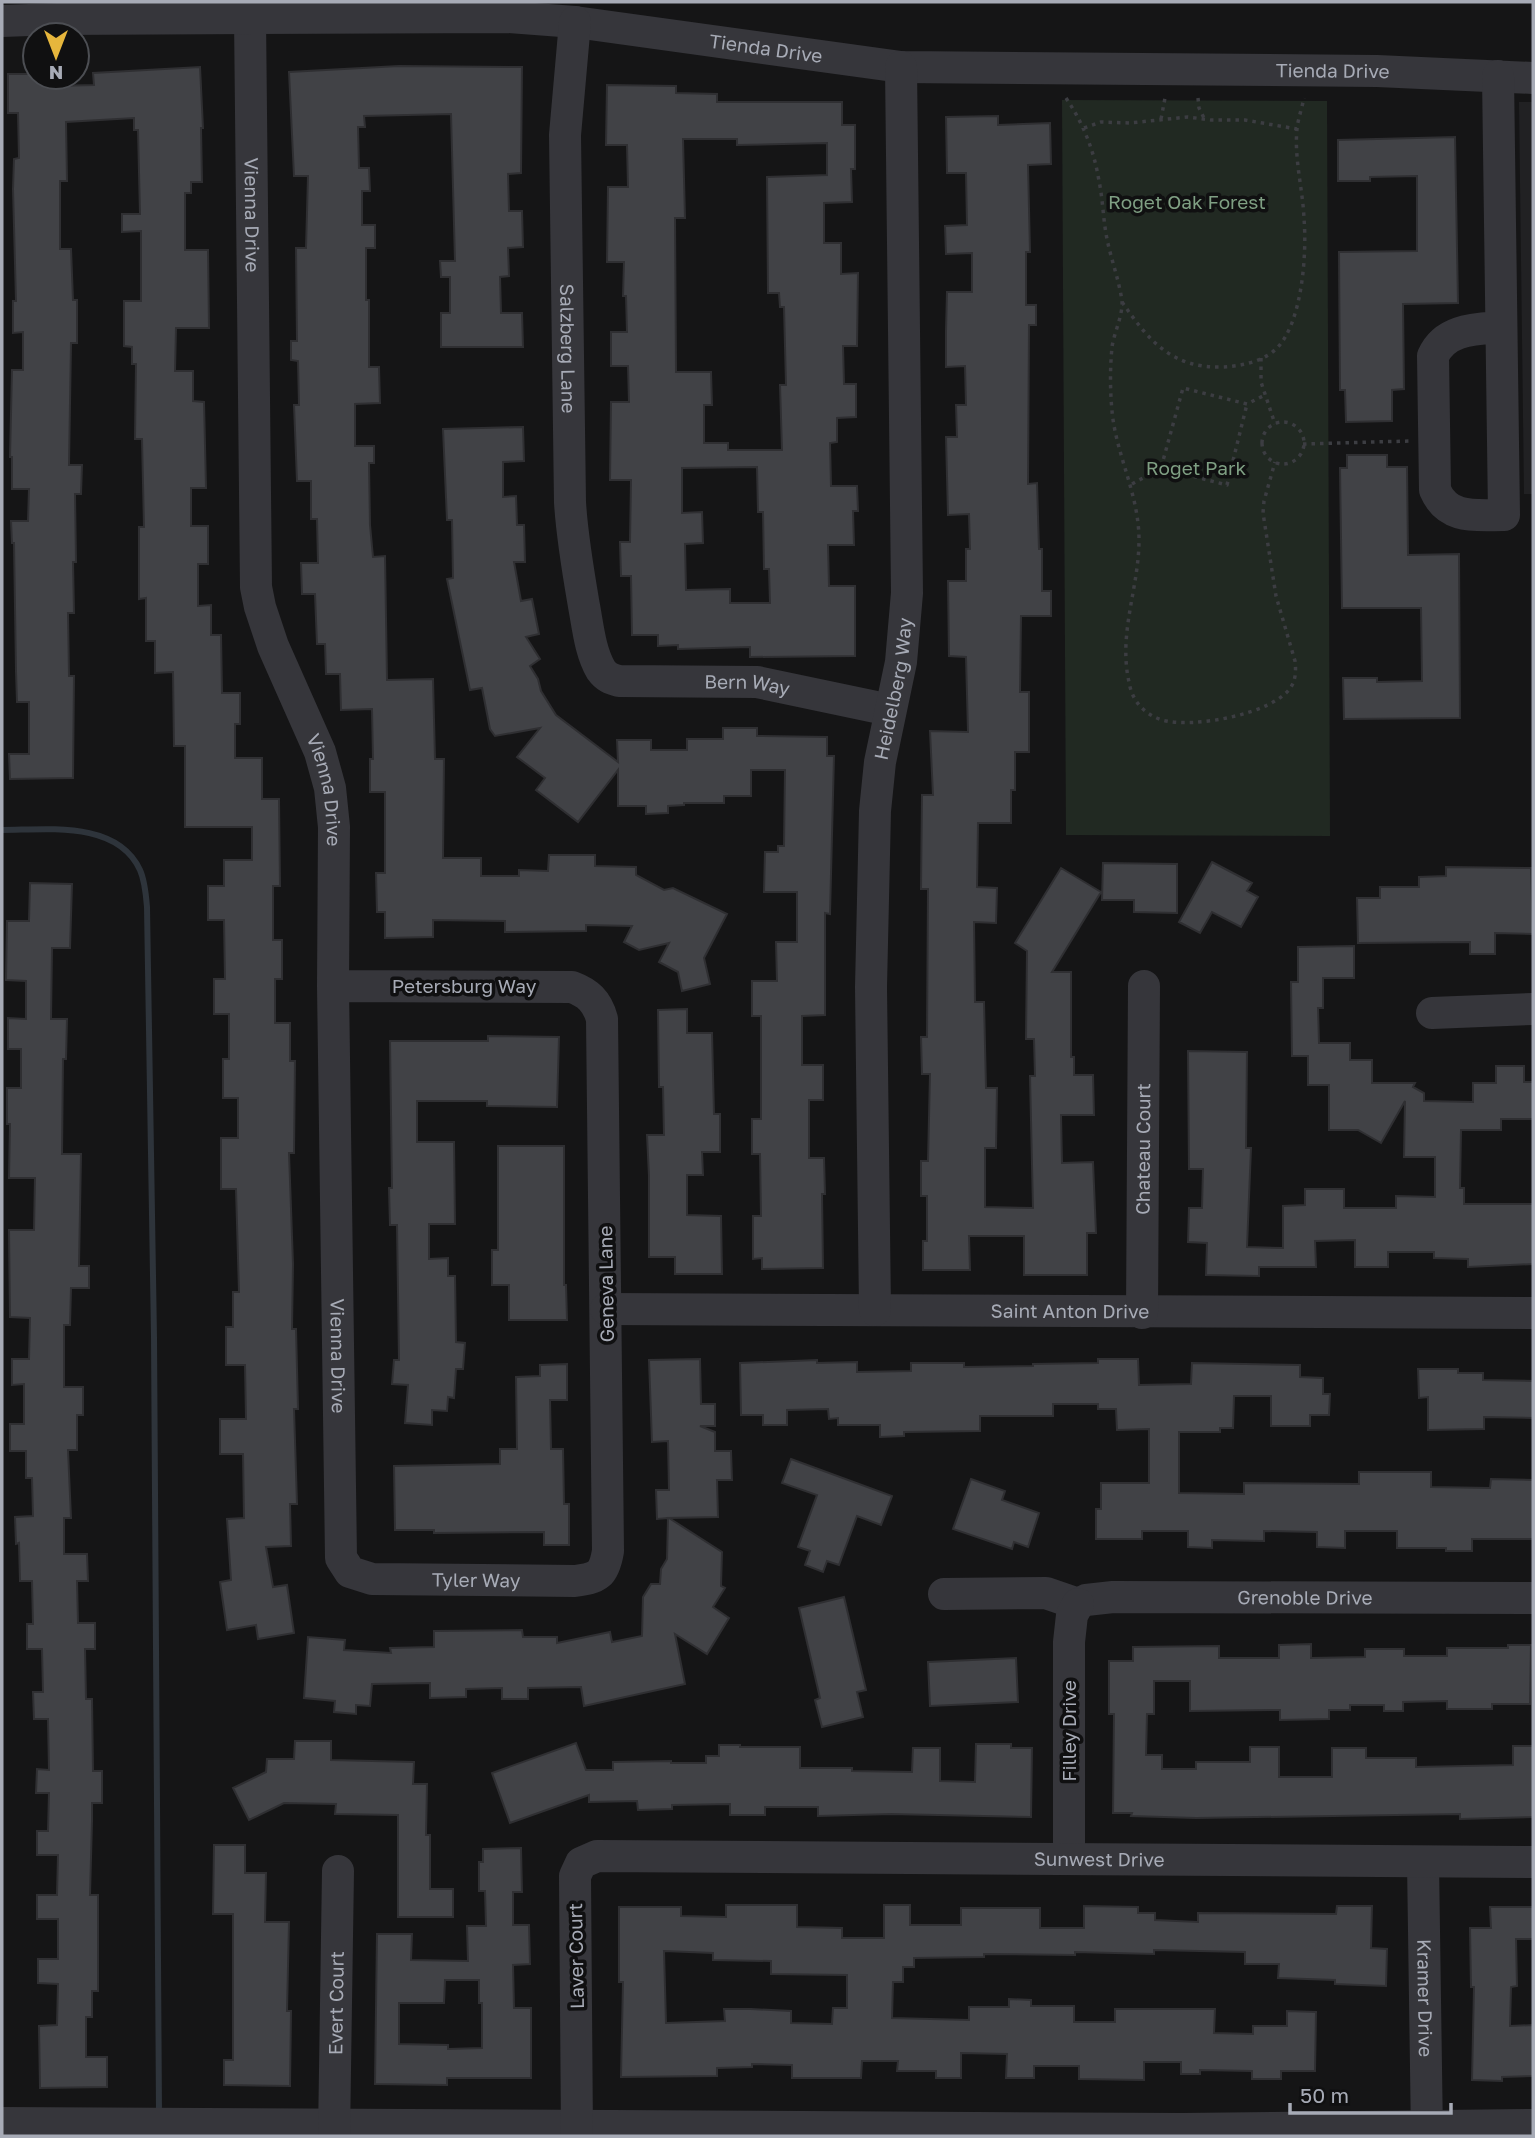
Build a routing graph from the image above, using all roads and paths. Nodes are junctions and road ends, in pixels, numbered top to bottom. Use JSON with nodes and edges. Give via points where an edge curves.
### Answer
{"nodes":[{"id":1,"x":57,"y":10,"type":"edge"},
{"id":2,"x":250,"y":17,"type":"junction"},
{"id":3,"x":2,"y":21,"type":"edge"},
{"id":4,"x":575,"y":22,"type":"junction"},
{"id":5,"x":901,"y":66,"type":"junction"},
{"id":6,"x":1499,"y":76,"type":"junction"},
{"id":7,"x":1533,"y":78,"type":"edge"},
{"id":8,"x":1066,"y":97,"type":"dead end"},
{"id":9,"x":1166,"y":98,"type":"dead end"},
{"id":10,"x":1198,"y":98,"type":"dead end"},
{"id":11,"x":1304,"y":98,"type":"dead end"},
{"id":12,"x":1161,"y":118,"type":"junction"},
{"id":13,"x":1204,"y":118,"type":"junction"},
{"id":14,"x":1084,"y":128,"type":"junction"},
{"id":15,"x":1297,"y":129,"type":"junction"},
{"id":16,"x":1122,"y":302,"type":"junction"},
{"id":17,"x":1500,"y":327,"type":"junction"},
{"id":18,"x":1261,"y":358,"type":"junction"},
{"id":19,"x":1265,"y":395,"type":"junction"},
{"id":20,"x":1247,"y":404,"type":"junction"},
{"id":21,"x":1275,"y":424,"type":"junction"},
{"id":22,"x":1433,"y":441,"type":"junction"},
{"id":23,"x":1303,"y":443,"type":"junction"},
{"id":24,"x":1275,"y":462,"type":"junction"},
{"id":25,"x":1161,"y":468,"type":"junction"},
{"id":26,"x":1132,"y":485,"type":"junction"},
{"id":27,"x":602,"y":672,"type":"joint"},
{"id":28,"x":890,"y":710,"type":"junction"},
{"id":29,"x":333,"y":986,"type":"junction"},
{"id":30,"x":1144,"y":986,"type":"dead end"},
{"id":31,"x":592,"y":997,"type":"joint"},
{"id":32,"x":1533,"y":1009,"type":"edge"},
{"id":33,"x":1432,"y":1013,"type":"dead end"},
{"id":34,"x":606,"y":1309,"type":"junction"},
{"id":35,"x":875,"y":1310,"type":"junction"},
{"id":36,"x":1142,"y":1313,"type":"junction"},
{"id":37,"x":1533,"y":1313,"type":"edge"},
{"id":38,"x":350,"y":1572,"type":"joint"},
{"id":39,"x":602,"y":1572,"type":"joint"},
{"id":40,"x":944,"y":1594,"type":"dead end"},
{"id":41,"x":1533,"y":1598,"type":"edge"},
{"id":42,"x":1079,"y":1604,"type":"junction"},
{"id":43,"x":666,"y":1857,"type":"joint"},
{"id":44,"x":1069,"y":1859,"type":"junction"},
{"id":45,"x":1423,"y":1862,"type":"junction"},
{"id":46,"x":1533,"y":1862,"type":"edge"},
{"id":47,"x":338,"y":1871,"type":"dead end"},
{"id":48,"x":2,"y":2123,"type":"edge"},
{"id":49,"x":1533,"y":2126,"type":"edge"},
{"id":50,"x":334,"y":2130,"type":"edge"},
{"id":51,"x":578,"y":2131,"type":"edge"},
{"id":52,"x":1427,"y":2131,"type":"edge"},
{"id":53,"x":827,"y":2132,"type":"edge"},
{"id":54,"x":1182,"y":2132,"type":"edge"}],
"edges":[{"from":1,"to":2,"type":"street","name":"Tienda Drive"},
{"from":1,"to":3,"type":"street","name":"Tienda Drive"},
{"from":2,"to":4,"type":"street","name":"Tienda Drive","via":[[467,16]]},
{"from":2,"to":29,"type":"street","name":"Vienna Drive","via":[[256,587],[265,626],[320,752],[330,788]]},
{"from":4,"to":5,"type":"street","name":"Tienda Drive"},
{"from":4,"to":27,"type":"street","name":"Salzberg Lane","via":[[565,135],[569,502],[589,632]]},
{"from":5,"to":6,"type":"street","name":"Tienda Drive"},
{"from":5,"to":28,"type":"street","name":"Heidelberg Way","via":[[907,593],[904,642]]},
{"from":6,"to":7,"type":"street","name":"Tienda Drive"},
{"from":6,"to":17,"type":"street"},
{"from":8,"to":14,"type":"path"},
{"from":9,"to":12,"type":"path"},
{"from":10,"to":13,"type":"path"},
{"from":11,"to":15,"type":"path"},
{"from":12,"to":13,"type":"path"},
{"from":12,"to":14,"type":"path","via":[[1101,122]]},
{"from":13,"to":15,"type":"path"},
{"from":14,"to":16,"type":"path","via":[[1097,170]]},
{"from":15,"to":18,"type":"path","via":[[1304,220],[1298,302],[1284,339]]},
{"from":16,"to":18,"type":"path","via":[[1155,345],[1180,359],[1220,367]]},
{"from":16,"to":26,"type":"path","via":[[1112,348],[1111,401]]},
{"from":17,"to":22,"type":"street","via":[[1458,333],[1436,349]]},
{"from":17,"to":22,"type":"street","via":[[1504,516],[1466,516],[1443,504],[1435,490]]},
{"from":18,"to":19,"type":"path"},
{"from":19,"to":20,"type":"path"},
{"from":19,"to":21,"type":"path"},
{"from":20,"to":25,"type":"path","via":[[1183,388]]},
{"from":20,"to":25,"type":"path","via":[[1227,485]]},
{"from":21,"to":23,"type":"path","via":[[1284,422],[1297,428]]},
{"from":21,"to":24,"type":"path","via":[[1266,430],[1262,442],[1265,454]]},
{"from":22,"to":23,"type":"path"},
{"from":23,"to":24,"type":"path","via":[[1295,459]]},
{"from":24,"to":26,"type":"path","via":[[1263,513],[1270,568],[1293,649],[1295,678],[1291,688],[1270,702],[1247,713],[1207,722],[1159,719],[1140,706],[1129,685],[1127,634],[1139,548]]},
{"from":25,"to":26,"type":"path"},
{"from":27,"to":28,"type":"street","name":"Bern Way","via":[[619,681],[757,682]]},
{"from":28,"to":35,"type":"street","name":"Heidelberg Way","via":[[874,836]]},
{"from":29,"to":31,"type":"street","name":"Petersburg Way","via":[[572,987]]},
{"from":29,"to":38,"type":"street","name":"Vienna Drive","via":[[339,1548]]},
{"from":30,"to":36,"type":"street","name":"Chateau Court"},
{"from":31,"to":34,"type":"street","name":"Geneva Lane","via":[[602,1019]]},
{"from":32,"to":33,"type":"street"},
{"from":34,"to":35,"type":"street","name":"Saint Anton Drive"},
{"from":34,"to":39,"type":"street","name":"Geneva Lane","via":[[608,1551]]},
{"from":35,"to":36,"type":"street","name":"Saint Anton Drive"},
{"from":36,"to":37,"type":"street","name":"Saint Anton Drive"},
{"from":38,"to":39,"type":"street","name":"Tyler Way","via":[[372,1579],[575,1581]]},
{"from":40,"to":42,"type":"street","via":[[1046,1593]]},
{"from":41,"to":42,"type":"street","name":"Grenoble Drive","via":[[1113,1597]]},
{"from":42,"to":44,"type":"street","name":"Filley Drive","via":[[1072,1615],[1069,1642]]},
{"from":43,"to":44,"type":"street","name":"Sunwest Drive"},
{"from":43,"to":51,"type":"street","name":"Laver Court","via":[[597,1856],[581,1863],[575,1876]]},
{"from":44,"to":45,"type":"street","name":"Sunwest Drive"},
{"from":45,"to":46,"type":"street","name":"Sunwest Drive"},
{"from":45,"to":52,"type":"street","name":"Kramer Drive"},
{"from":47,"to":50,"type":"street","name":"Evert Court"},
{"from":48,"to":50,"type":"street"},
{"from":49,"to":52,"type":"street"},
{"from":50,"to":51,"type":"street"},
{"from":51,"to":53,"type":"street"},
{"from":52,"to":54,"type":"street"},
{"from":53,"to":54,"type":"street"}]}
